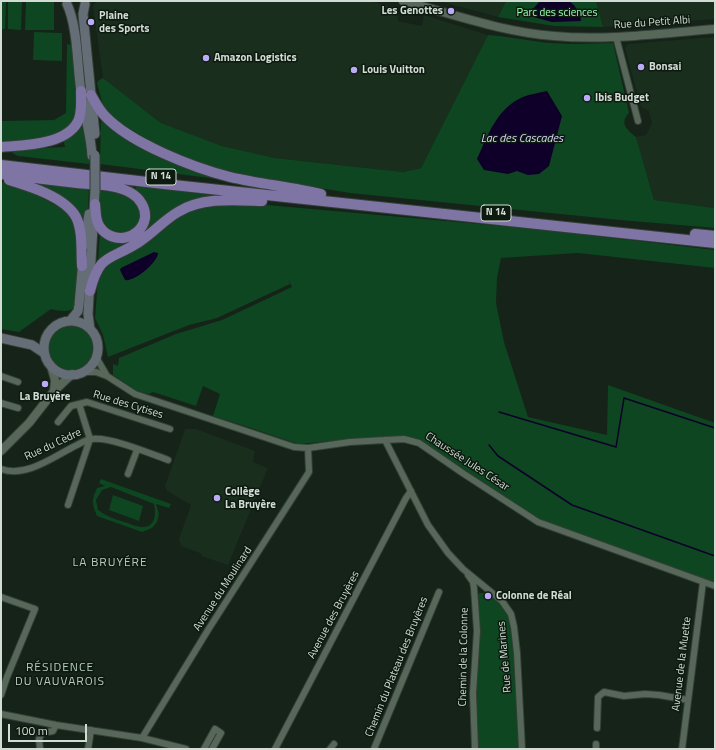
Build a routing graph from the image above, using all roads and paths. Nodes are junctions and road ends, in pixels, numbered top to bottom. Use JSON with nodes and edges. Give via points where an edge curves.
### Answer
{"nodes":[{"id":1,"x":403,"y":1,"type":"edge"},
{"id":2,"x":87,"y":2,"type":"edge"},
{"id":3,"x":65,"y":3,"type":"edge"},
{"id":4,"x":416,"y":3,"type":"edge"},
{"id":5,"x":715,"y":29,"type":"edge"},
{"id":6,"x":616,"y":37,"type":"junction"},
{"id":7,"x":81,"y":91,"type":"junction"},
{"id":8,"x":91,"y":95,"type":"junction"},
{"id":9,"x":638,"y":121,"type":"dead end"},
{"id":10,"x":1,"y":147,"type":"edge"},
{"id":11,"x":94,"y":156,"type":"junction"},
{"id":12,"x":1,"y":159,"type":"edge"},
{"id":13,"x":1,"y":165,"type":"edge"},
{"id":14,"x":1,"y":174,"type":"edge"},
{"id":15,"x":1,"y":178,"type":"edge"},
{"id":16,"x":93,"y":191,"type":"junction"},
{"id":17,"x":318,"y":197,"type":"junction"},
{"id":18,"x":95,"y":204,"type":"junction"},
{"id":19,"x":715,"y":236,"type":"edge"},
{"id":20,"x":715,"y":243,"type":"edge"},
{"id":21,"x":82,"y":266,"type":"junction"},
{"id":22,"x":90,"y":291,"type":"junction"},
{"id":23,"x":70,"y":321,"type":"junction"},
{"id":24,"x":90,"y":329,"type":"junction"},
{"id":25,"x":46,"y":336,"type":"junction"},
{"id":26,"x":1,"y":338,"type":"edge"},
{"id":27,"x":25,"y":343,"type":"junction"},
{"id":28,"x":44,"y":353,"type":"junction"},
{"id":29,"x":96,"y":357,"type":"junction"},
{"id":30,"x":51,"y":366,"type":"junction"},
{"id":31,"x":82,"y":372,"type":"junction"},
{"id":32,"x":72,"y":374,"type":"junction"},
{"id":33,"x":1,"y":376,"type":"edge"},
{"id":34,"x":108,"y":376,"type":"junction"},
{"id":35,"x":18,"y":382,"type":"dead end"},
{"id":36,"x":54,"y":391,"type":"junction"},
{"id":37,"x":1,"y":403,"type":"edge"},
{"id":38,"x":79,"y":404,"type":"junction"},
{"id":39,"x":18,"y":408,"type":"dead end"},
{"id":40,"x":58,"y":422,"type":"dead end"},
{"id":41,"x":170,"y":429,"type":"dead end"},
{"id":42,"x":90,"y":439,"type":"junction"},
{"id":43,"x":385,"y":440,"type":"junction"},
{"id":44,"x":308,"y":448,"type":"junction"},
{"id":45,"x":137,"y":450,"type":"junction"},
{"id":46,"x":1,"y":451,"type":"edge"},
{"id":47,"x":168,"y":460,"type":"dead end"},
{"id":48,"x":1,"y":469,"type":"edge"},
{"id":49,"x":128,"y":474,"type":"dead end"},
{"id":50,"x":411,"y":491,"type":"junction"},
{"id":51,"x":68,"y":505,"type":"dead end"},
{"id":52,"x":463,"y":569,"type":"junction"},
{"id":53,"x":703,"y":582,"type":"junction"},
{"id":54,"x":715,"y":586,"type":"edge"},
{"id":55,"x":439,"y":592,"type":"dead end"},
{"id":56,"x":1,"y":597,"type":"edge"},
{"id":57,"x":1,"y":695,"type":"edge"},
{"id":58,"x":688,"y":700,"type":"junction"},
{"id":59,"x":1,"y":714,"type":"edge"},
{"id":60,"x":56,"y":725,"type":"junction"},
{"id":61,"x":597,"y":728,"type":"dead end"},
{"id":62,"x":91,"y":730,"type":"junction"},
{"id":63,"x":142,"y":738,"type":"junction"},
{"id":64,"x":40,"y":749,"type":"edge"},
{"id":65,"x":88,"y":749,"type":"edge"},
{"id":66,"x":186,"y":749,"type":"edge"},
{"id":67,"x":204,"y":749,"type":"edge"},
{"id":68,"x":212,"y":749,"type":"edge"},
{"id":69,"x":275,"y":749,"type":"edge"},
{"id":70,"x":374,"y":749,"type":"edge"},
{"id":71,"x":475,"y":749,"type":"edge"},
{"id":72,"x":522,"y":749,"type":"edge"},
{"id":73,"x":682,"y":749,"type":"edge"}],
"edges":[{"from":1,"to":4,"type":"street","name":"Rue du Petit Albi"},
{"from":2,"to":3,"type":"main road","via":[[75,6]]},
{"from":2,"to":8,"type":"main road","via":[[83,14]]},
{"from":3,"to":7,"type":"main road","via":[[71,15]]},
{"from":4,"to":6,"type":"street","name":"Rue du Petit Albi","via":[[514,31],[554,36]]},
{"from":5,"to":6,"type":"street","name":"Rue du Petit Albi"},
{"from":6,"to":9,"type":"street"},
{"from":7,"to":10,"type":"highway","via":[[80,115],[70,131],[48,141]]},
{"from":7,"to":11,"type":"main road"},
{"from":8,"to":11,"type":"main road"},
{"from":8,"to":17,"type":"highway","via":[[105,116],[124,132],[179,160],[230,177],[296,188]]},
{"from":11,"to":16,"type":"main road"},
{"from":12,"to":17,"type":"highway","number":"N 14"},
{"from":13,"to":17,"type":"highway","number":"N 14","via":[[164,184]]},
{"from":14,"to":18,"type":"highway","via":[[114,187],[127,191],[143,204],[143,224],[132,236],[111,236],[98,224]]},
{"from":15,"to":21,"type":"highway","via":[[42,192],[73,213],[79,227]]},
{"from":16,"to":18,"type":"main road"},
{"from":16,"to":21,"type":"main road"},
{"from":17,"to":19,"type":"highway","number":"N 14"},
{"from":17,"to":20,"type":"highway","number":"N 14"},
{"from":17,"to":22,"type":"highway","via":[[294,202],[220,200],[186,208],[139,243],[102,263]]},
{"from":18,"to":22,"type":"main road"},
{"from":21,"to":23,"type":"main road","via":[[78,311]]},
{"from":22,"to":24,"type":"main road"},
{"from":23,"to":24,"type":"main road","via":[[81,323]]},
{"from":23,"to":25,"type":"main road","via":[[56,325]]},
{"from":24,"to":29,"type":"main road","via":[[96,340]]},
{"from":25,"to":27,"type":"main road"},
{"from":25,"to":28,"type":"main road"},
{"from":26,"to":27,"type":"main road"},
{"from":27,"to":28,"type":"main road"},
{"from":28,"to":30,"type":"main road"},
{"from":29,"to":31,"type":"main road","via":[[91,366]]},
{"from":29,"to":34,"type":"street","name":"Chaussée Jules César"},
{"from":30,"to":32,"type":"main road","via":[[61,373]]},
{"from":30,"to":36,"type":"street","via":[[55,380]]},
{"from":31,"to":32,"type":"main road"},
{"from":31,"to":34,"type":"street","name":"Chaussée Jules César","via":[[96,372]]},
{"from":32,"to":36,"type":"street"},
{"from":33,"to":35,"type":"street"},
{"from":34,"to":44,"type":"street","name":"Chaussée Jules César","via":[[135,394],[294,447]]},
{"from":36,"to":46,"type":"street","via":[[29,424]]},
{"from":37,"to":39,"type":"street"},
{"from":38,"to":40,"type":"street","name":"Rue des Cytises","via":[[71,406]]},
{"from":38,"to":41,"type":"street","name":"Rue des Cytises","via":[[87,402]]},
{"from":38,"to":42,"type":"street","name":"Rue des Cytises"},
{"from":42,"to":45,"type":"street","name":"Rue du Cèdre","via":[[105,439]]},
{"from":42,"to":48,"type":"street","name":"Rue du Cèdre","via":[[20,472]]},
{"from":42,"to":51,"type":"street"},
{"from":43,"to":44,"type":"street","name":"Chaussée Jules César"},
{"from":43,"to":50,"type":"street","name":"Rue de Marines"},
{"from":43,"to":53,"type":"street","name":"Chaussée Jules César","via":[[404,439],[419,443],[538,522]]},
{"from":44,"to":63,"type":"street","name":"Avenue du Moulinard","via":[[309,472]]},
{"from":45,"to":47,"type":"street","name":"Rue du Cèdre"},
{"from":45,"to":49,"type":"street"},
{"from":50,"to":52,"type":"street","name":"Rue de Marines","via":[[428,525]]},
{"from":50,"to":69,"type":"street","name":"Avenue des Bruyères"},
{"from":52,"to":71,"type":"street","name":"Chemin de la Colonne","via":[[471,578],[474,588],[477,632],[473,693]]},
{"from":52,"to":72,"type":"street","name":"Rue de Marines","via":[[506,605],[513,618]]},
{"from":53,"to":54,"type":"street","name":"Chaussée Jules César"},
{"from":53,"to":58,"type":"street","name":"Avenue de la Muette"},
{"from":55,"to":70,"type":"street","name":"Chemin du Plateau des Bruyères"},
{"from":56,"to":57,"type":"street","via":[[35,609]]},
{"from":58,"to":61,"type":"street","via":[[659,695],[624,696],[604,692],[598,697]]},
{"from":58,"to":73,"type":"street","name":"Avenue de la Muette"},
{"from":59,"to":60,"type":"street"},
{"from":60,"to":62,"type":"street"},
{"from":60,"to":64,"type":"street","via":[[53,731],[42,733],[39,739]]},
{"from":62,"to":63,"type":"street"},
{"from":62,"to":65,"type":"street"},
{"from":63,"to":66,"type":"street"},
{"from":67,"to":68,"type":"street","via":[[216,729],[221,733]]}]}
